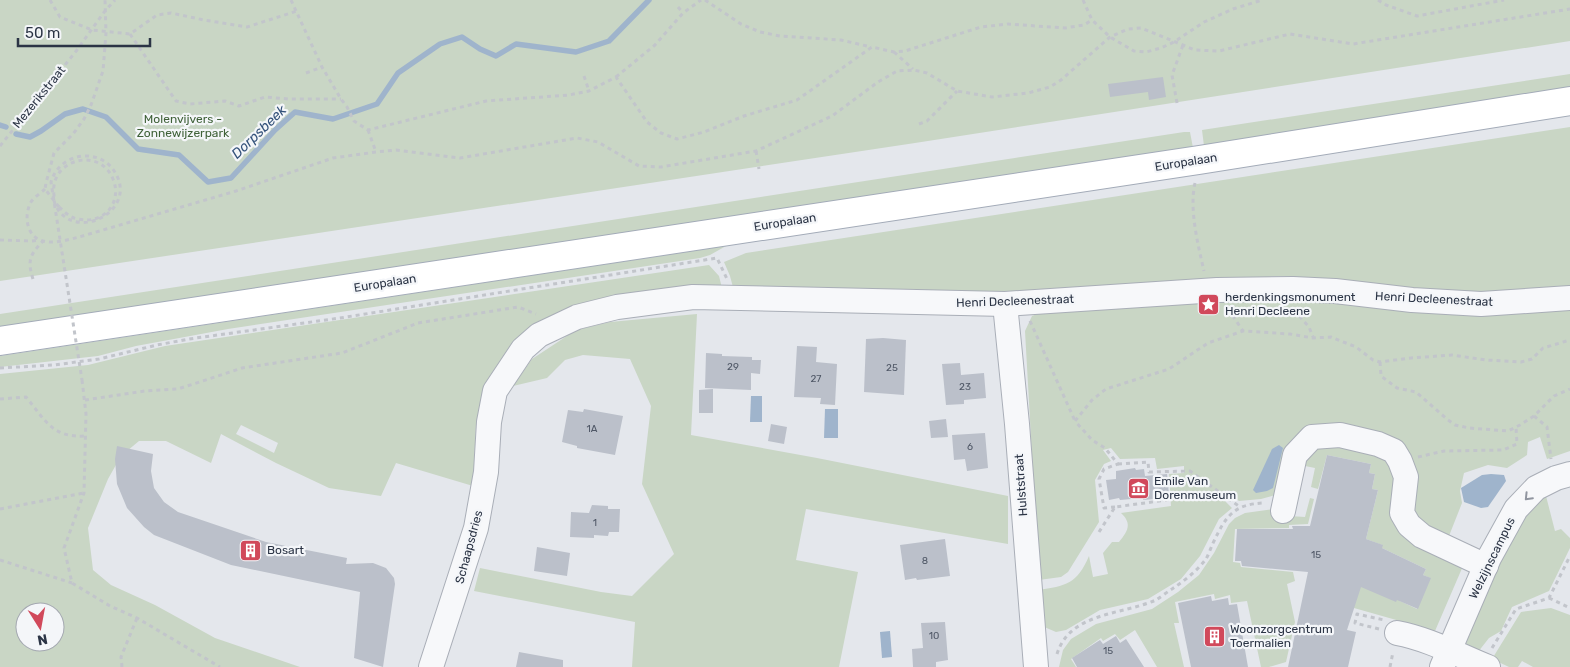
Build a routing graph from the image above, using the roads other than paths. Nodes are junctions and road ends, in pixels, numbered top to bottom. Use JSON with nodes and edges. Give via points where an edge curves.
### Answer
{"nodes":[{"id":1,"x":1570,"y":101,"type":"edge"},
{"id":2,"x":1570,"y":298,"type":"edge"},
{"id":3,"x":1005,"y":304,"type":"junction"},
{"id":4,"x":0,"y":340,"type":"edge"},
{"id":5,"x":489,"y":422,"type":"joint"},
{"id":6,"x":1560,"y":468,"type":"edge"},
{"id":7,"x":1284,"y":507,"type":"road end"},
{"id":8,"x":1486,"y":566,"type":"junction"},
{"id":9,"x":1392,"y":632,"type":"road end"},
{"id":10,"x":1445,"y":659,"type":"edge"},
{"id":11,"x":1046,"y":664,"type":"edge"},
{"id":12,"x":1485,"y":666,"type":"edge"},
{"id":13,"x":431,"y":667,"type":"edge"}],
"edges":[{"from":1,"to":4,"type":"main road","name":"Europalaan"},
{"from":2,"to":3,"type":"street","name":"Henri Decleenestraat","via":[[1480,304],[1335,291],[1217,290]]},
{"from":3,"to":5,"type":"street","name":"Henri Decleenestraat","via":[[693,297],[618,307],[576,317],[539,335],[523,349],[496,391]]},
{"from":3,"to":11,"type":"street","name":"Hulststraat"},
{"from":5,"to":13,"type":"street","name":"Schaapsdries","via":[[486,472],[476,528]]},
{"from":6,"to":8,"type":"street","name":"Welzijnscampus","one_way":true,"via":[[1556,478],[1536,488],[1516,509]]},
{"from":7,"to":8,"type":"street","via":[[1295,455],[1312,437],[1340,435],[1378,444],[1394,451],[1400,461],[1406,477],[1402,513],[1409,525],[1422,536]]},
{"from":8,"to":10,"type":"street","name":"Welzijnscampus"},
{"from":9,"to":10,"type":"street","via":[[1434,644]]},
{"from":10,"to":12,"type":"street"}]}
